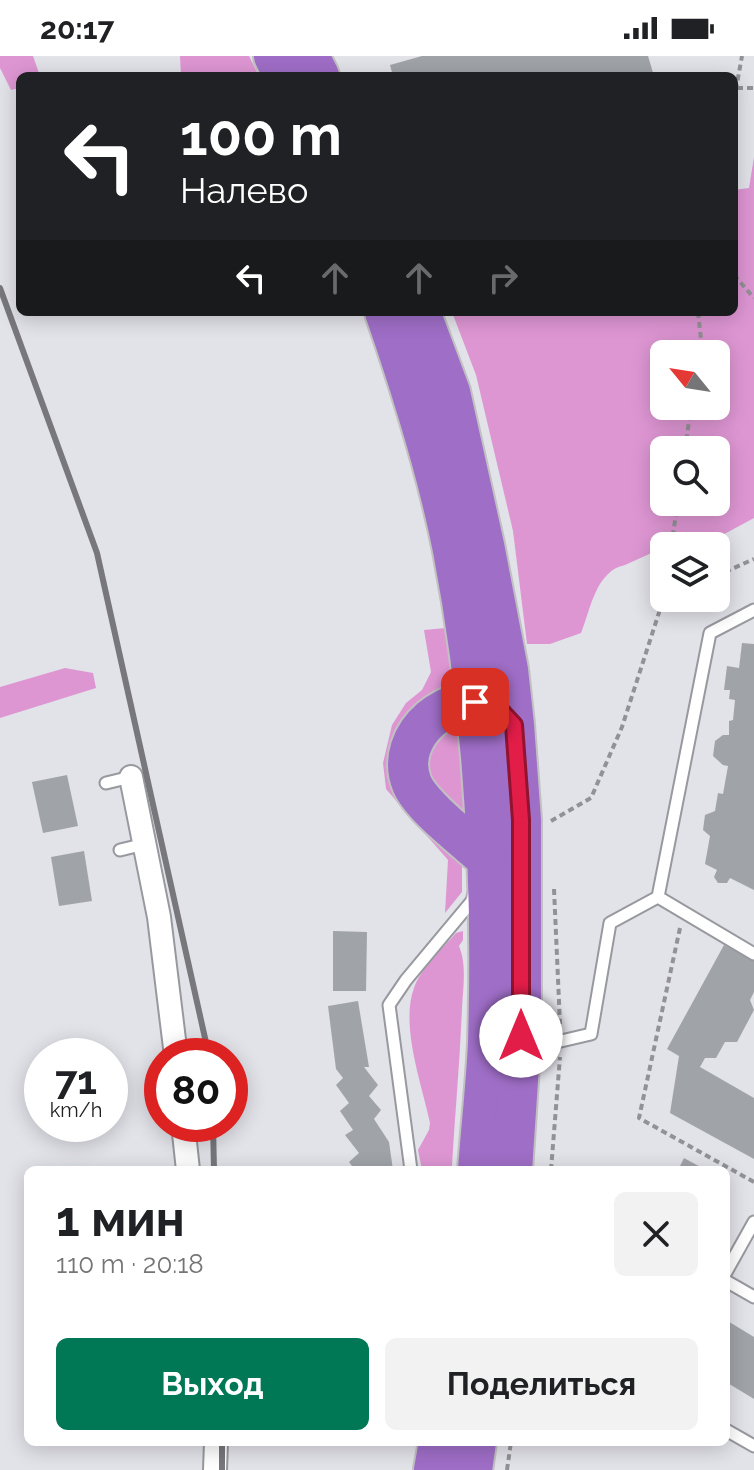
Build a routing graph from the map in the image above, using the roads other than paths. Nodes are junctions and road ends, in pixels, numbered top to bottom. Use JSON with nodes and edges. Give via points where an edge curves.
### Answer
{"nodes":[{"id":1,"x":386,"y":316,"type":"edge"},
{"id":2,"x":422,"y":316,"type":"edge"},
{"id":3,"x":754,"y":610,"type":"edge"},
{"id":4,"x":475,"y":702,"type":"junction"},
{"id":5,"x":514,"y":725,"type":"junction"},
{"id":6,"x":131,"y":777,"type":"joint"},
{"id":7,"x":106,"y":783,"type":"dead end"},
{"id":8,"x":145,"y":844,"type":"junction"},
{"id":9,"x":120,"y":850,"type":"dead end"},
{"id":10,"x":487,"y":859,"type":"junction"},
{"id":11,"x":658,"y":897,"type":"junction"},
{"id":12,"x":754,"y":954,"type":"edge"},
{"id":13,"x":521,"y":1036,"type":"junction"},
{"id":14,"x":174,"y":1038,"type":"edge"},
{"id":15,"x":185,"y":1142,"type":"edge"},
{"id":16,"x":188,"y":1166,"type":"edge"},
{"id":17,"x":410,"y":1166,"type":"edge"},
{"id":18,"x":478,"y":1166,"type":"edge"},
{"id":19,"x":512,"y":1166,"type":"edge"},
{"id":20,"x":754,"y":1222,"type":"edge"},
{"id":21,"x":730,"y":1265,"type":"edge"},
{"id":22,"x":730,"y":1283,"type":"edge"},
{"id":23,"x":754,"y":1297,"type":"edge"},
{"id":24,"x":730,"y":1432,"type":"edge"},
{"id":25,"x":216,"y":1446,"type":"edge"},
{"id":26,"x":468,"y":1446,"type":"edge"},
{"id":27,"x":754,"y":1446,"type":"edge"},
{"id":28,"x":443,"y":1458,"type":"edge"},
{"id":29,"x":215,"y":1470,"type":"edge"}],
"edges":[{"from":1,"to":4,"type":"highway","via":[[417,405],[453,549]]},
{"from":2,"to":5,"type":"highway","via":[[450,392],[508,670]]},
{"from":3,"to":11,"type":"lane","via":[[710,633]]},
{"from":4,"to":5,"type":"highway","via":[[500,710]]},
{"from":4,"to":10,"type":"highway"},
{"from":4,"to":10,"type":"highway","via":[[449,707],[426,722],[413,742],[409,768],[420,798]]},
{"from":5,"to":13,"type":"highway","via":[[521,820]]},
{"from":6,"to":7,"type":"lane"},
{"from":6,"to":8,"type":"street"},
{"from":8,"to":9,"type":"lane"},
{"from":8,"to":14,"type":"street"},
{"from":10,"to":17,"type":"lane","via":[[472,901],[389,1005]]},
{"from":10,"to":18,"type":"highway","via":[[488,1045]]},
{"from":11,"to":12,"type":"lane"},
{"from":11,"to":13,"type":"lane","via":[[610,923],[591,1034],[561,1041]]},
{"from":13,"to":19,"type":"highway"},
{"from":15,"to":16,"type":"street"},
{"from":20,"to":21,"type":"lane"},
{"from":22,"to":23,"type":"lane"},
{"from":24,"to":27,"type":"lane"},
{"from":25,"to":29,"type":"street"},
{"from":26,"to":28,"type":"highway"}]}
